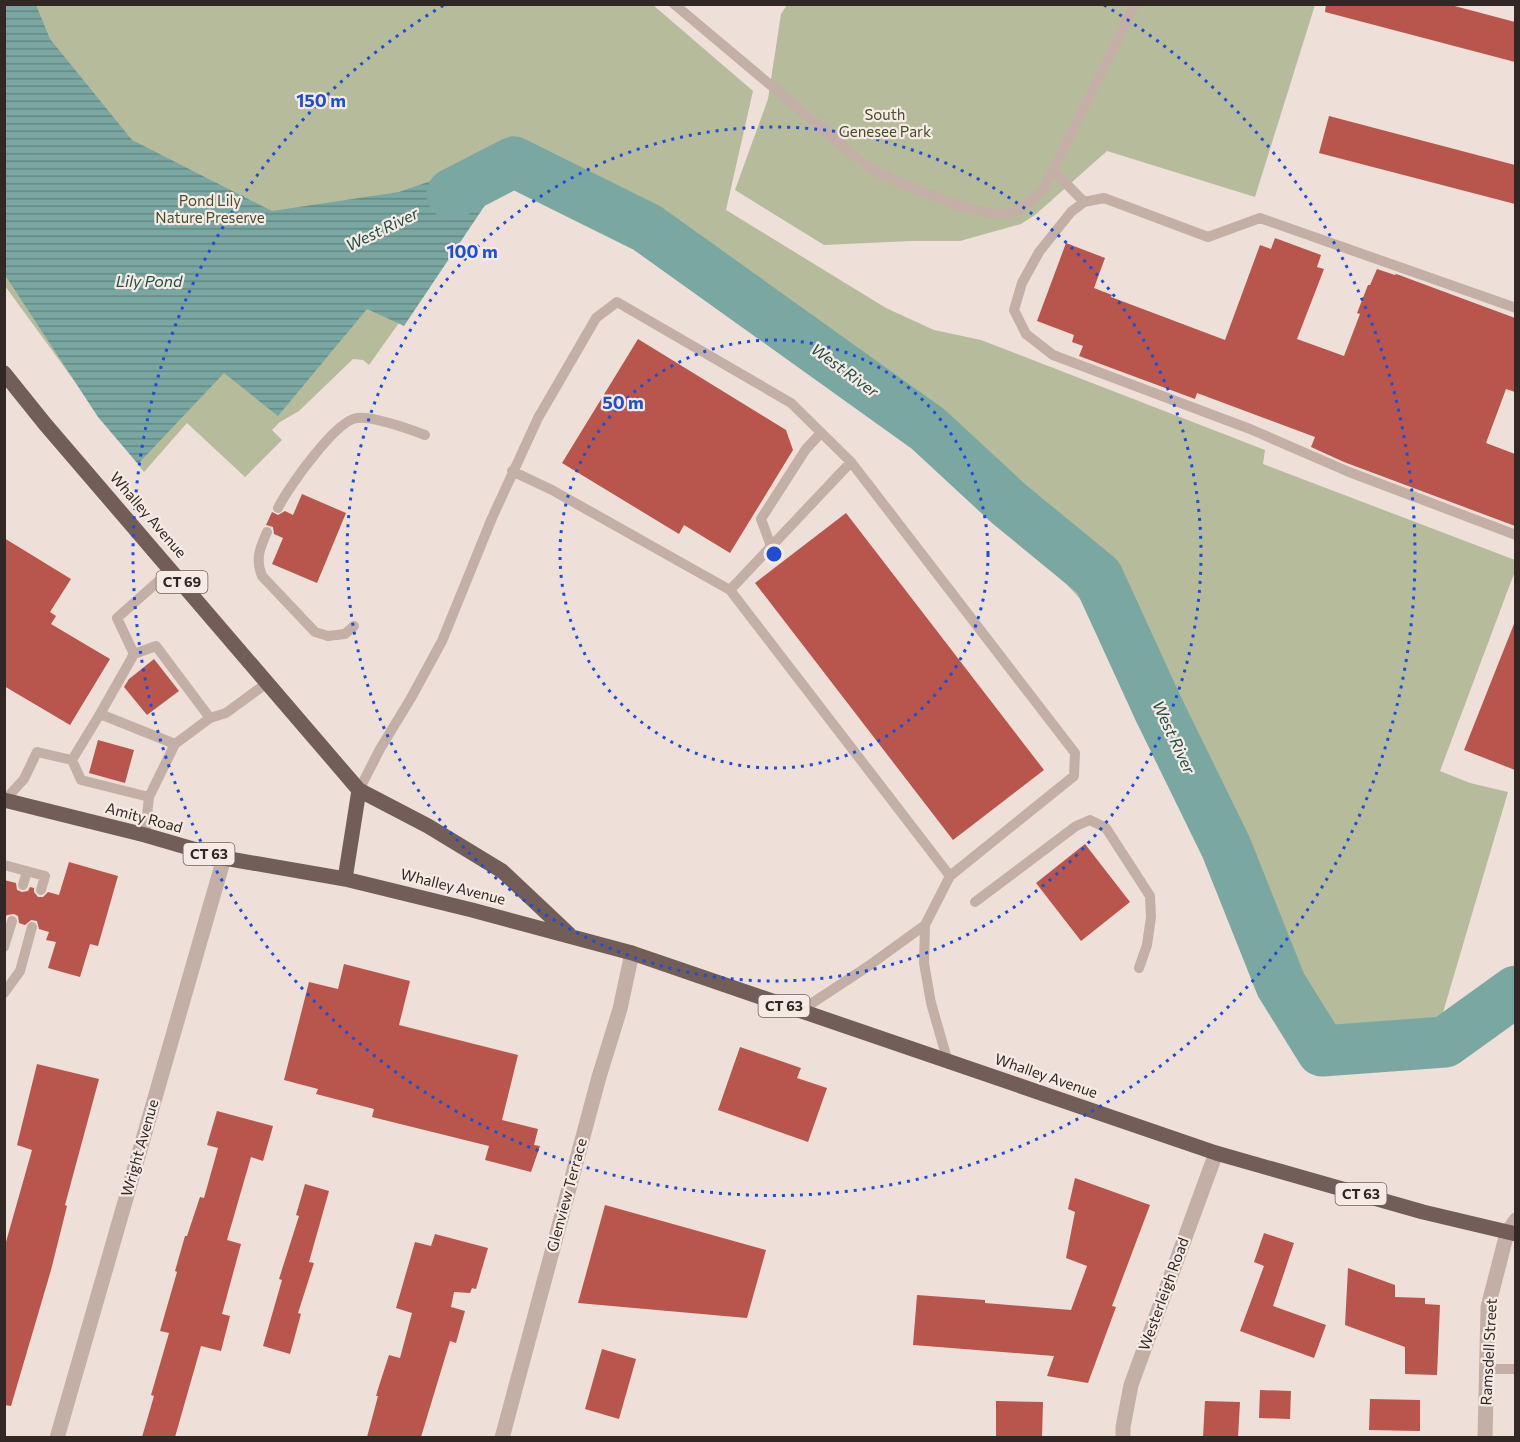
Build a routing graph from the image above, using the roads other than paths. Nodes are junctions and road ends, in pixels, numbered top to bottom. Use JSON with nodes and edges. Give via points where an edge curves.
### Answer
{"nodes":[{"id":1,"x":674,"y":4,"type":"edge"},
{"id":2,"x":1135,"y":4,"type":"edge"},
{"id":3,"x":1053,"y":170,"type":"junction"},
{"id":4,"x":1084,"y":202,"type":"junction"},
{"id":5,"x":1515,"y":308,"type":"edge"},
{"id":6,"x":4,"y":373,"type":"edge"},
{"id":7,"x":821,"y":433,"type":"junction"},
{"id":8,"x":425,"y":435,"type":"dead end"},
{"id":9,"x":851,"y":462,"type":"junction"},
{"id":10,"x":512,"y":471,"type":"junction"},
{"id":11,"x":278,"y":508,"type":"dead end"},
{"id":12,"x":267,"y":532,"type":"dead end"},
{"id":13,"x":1515,"y":536,"type":"edge"},
{"id":14,"x":771,"y":546,"type":"junction"},
{"id":15,"x":171,"y":570,"type":"junction"},
{"id":16,"x":730,"y":590,"type":"junction"},
{"id":17,"x":354,"y":626,"type":"dead end"},
{"id":18,"x":134,"y":654,"type":"junction"},
{"id":19,"x":267,"y":683,"type":"junction"},
{"id":20,"x":100,"y":714,"type":"junction"},
{"id":21,"x":210,"y":718,"type":"junction"},
{"id":22,"x":175,"y":744,"type":"junction"},
{"id":23,"x":72,"y":760,"type":"junction"},
{"id":24,"x":360,"y":790,"type":"junction"},
{"id":25,"x":149,"y":796,"type":"junction"},
{"id":26,"x":5,"y":800,"type":"edge"},
{"id":27,"x":145,"y":835,"type":"junction"},
{"id":28,"x":224,"y":858,"type":"junction"},
{"id":29,"x":5,"y":865,"type":"edge"},
{"id":30,"x":27,"y":871,"type":"junction"},
{"id":31,"x":950,"y":876,"type":"junction"},
{"id":32,"x":345,"y":879,"type":"junction"},
{"id":33,"x":23,"y":885,"type":"dead end"},
{"id":34,"x":41,"y":890,"type":"dead end"},
{"id":35,"x":975,"y":902,"type":"dead end"},
{"id":36,"x":12,"y":921,"type":"dead end"},
{"id":37,"x":925,"y":925,"type":"junction"},
{"id":38,"x":32,"y":927,"type":"dead end"},
{"id":39,"x":570,"y":936,"type":"junction"},
{"id":40,"x":4,"y":947,"type":"edge"},
{"id":41,"x":632,"y":953,"type":"junction"},
{"id":42,"x":1139,"y":968,"type":"dead end"},
{"id":43,"x":4,"y":993,"type":"edge"},
{"id":44,"x":800,"y":1011,"type":"junction"},
{"id":45,"x":948,"y":1062,"type":"junction"},
{"id":46,"x":1216,"y":1153,"type":"junction"},
{"id":47,"x":1513,"y":1229,"type":"edge"},
{"id":48,"x":1486,"y":1369,"type":"junction"},
{"id":49,"x":1515,"y":1369,"type":"edge"},
{"id":50,"x":57,"y":1437,"type":"edge"},
{"id":51,"x":502,"y":1437,"type":"edge"},
{"id":52,"x":1122,"y":1437,"type":"edge"},
{"id":53,"x":1485,"y":1437,"type":"edge"}],
"edges":[{"from":1,"to":3,"type":"lane","via":[[868,167],[893,180],[980,211],[1005,214],[1024,207],[1043,190]]},
{"from":2,"to":3,"type":"lane"},
{"from":3,"to":4,"type":"lane"},
{"from":4,"to":5,"type":"lane","via":[[1104,198],[1208,237],[1260,218]]},
{"from":4,"to":13,"type":"lane","via":[[1039,252],[1022,283],[1014,310],[1026,334],[1053,355],[1240,425]]},
{"from":6,"to":15,"type":"main road","name":"Whalley Avenue","number":"CT 69"},
{"from":7,"to":9,"type":"lane"},
{"from":7,"to":10,"type":"lane","via":[[791,403],[617,302],[596,318]]},
{"from":7,"to":14,"type":"lane","via":[[806,449],[761,519]]},
{"from":8,"to":11,"type":"lane","via":[[366,419],[348,421],[329,437]]},
{"from":9,"to":14,"type":"lane"},
{"from":9,"to":31,"type":"lane","via":[[1075,753],[1074,776]]},
{"from":10,"to":16,"type":"lane"},
{"from":10,"to":24,"type":"lane","via":[[442,641]]},
{"from":12,"to":17,"type":"lane","via":[[257,564],[262,576],[315,632],[328,636],[345,634]]},
{"from":14,"to":16,"type":"lane"},
{"from":15,"to":18,"type":"lane","via":[[117,618]]},
{"from":15,"to":19,"type":"main road","name":"Whalley Avenue","number":"CT 69"},
{"from":16,"to":31,"type":"lane"},
{"from":18,"to":20,"type":"lane"},
{"from":18,"to":21,"type":"lane","via":[[156,646]]},
{"from":19,"to":21,"type":"lane","via":[[226,713]]},
{"from":19,"to":24,"type":"main road","name":"Whalley Avenue","number":"CT 69"},
{"from":20,"to":22,"type":"lane"},
{"from":20,"to":23,"type":"lane"},
{"from":21,"to":22,"type":"lane"},
{"from":22,"to":25,"type":"lane"},
{"from":23,"to":25,"type":"lane","via":[[81,780]]},
{"from":23,"to":26,"type":"lane","via":[[37,752],[24,779]]},
{"from":24,"to":32,"type":"main road"},
{"from":24,"to":39,"type":"main road","name":"Whalley Avenue","number":"CT 63","via":[[502,871]]},
{"from":25,"to":27,"type":"lane"},
{"from":26,"to":27,"type":"main road","name":"Amity Road","number":"CT 63"},
{"from":27,"to":28,"type":"main road","name":"Amity Road","number":"CT 63"},
{"from":28,"to":32,"type":"main road","name":"Amity Road","number":"CT 63"},
{"from":28,"to":50,"type":"street","name":"Wright Avenue"},
{"from":29,"to":30,"type":"lane"},
{"from":30,"to":33,"type":"lane"},
{"from":30,"to":34,"type":"lane","via":[[45,876]]},
{"from":31,"to":37,"type":"lane"},
{"from":32,"to":39,"type":"main road","name":"Whalley Avenue","number":"CT 63"},
{"from":35,"to":42,"type":"lane","via":[[1076,825],[1090,820],[1106,828],[1150,896],[1147,945]]},
{"from":36,"to":40,"type":"lane"},
{"from":37,"to":44,"type":"lane"},
{"from":37,"to":45,"type":"lane","via":[[924,963]]},
{"from":38,"to":43,"type":"lane","via":[[20,971]]},
{"from":39,"to":41,"type":"main road","name":"Whalley Avenue","number":"CT 63"},
{"from":41,"to":44,"type":"main road","name":"Whalley Avenue","number":"CT 63"},
{"from":41,"to":51,"type":"street","name":"Glenview Terrace"},
{"from":44,"to":45,"type":"main road","name":"Whalley Avenue","number":"CT 63"},
{"from":45,"to":46,"type":"main road","name":"Whalley Avenue","number":"CT 63"},
{"from":46,"to":47,"type":"main road","name":"Whalley Avenue","number":"CT 63","via":[[1423,1212]]},
{"from":46,"to":52,"type":"street","name":"Westerleigh Road","via":[[1131,1384]]},
{"from":47,"to":48,"type":"street","name":"Ramsdell Street","via":[[1488,1307]]},
{"from":48,"to":49,"type":"lane"},
{"from":48,"to":53,"type":"street","name":"Ramsdell Street"}]}
